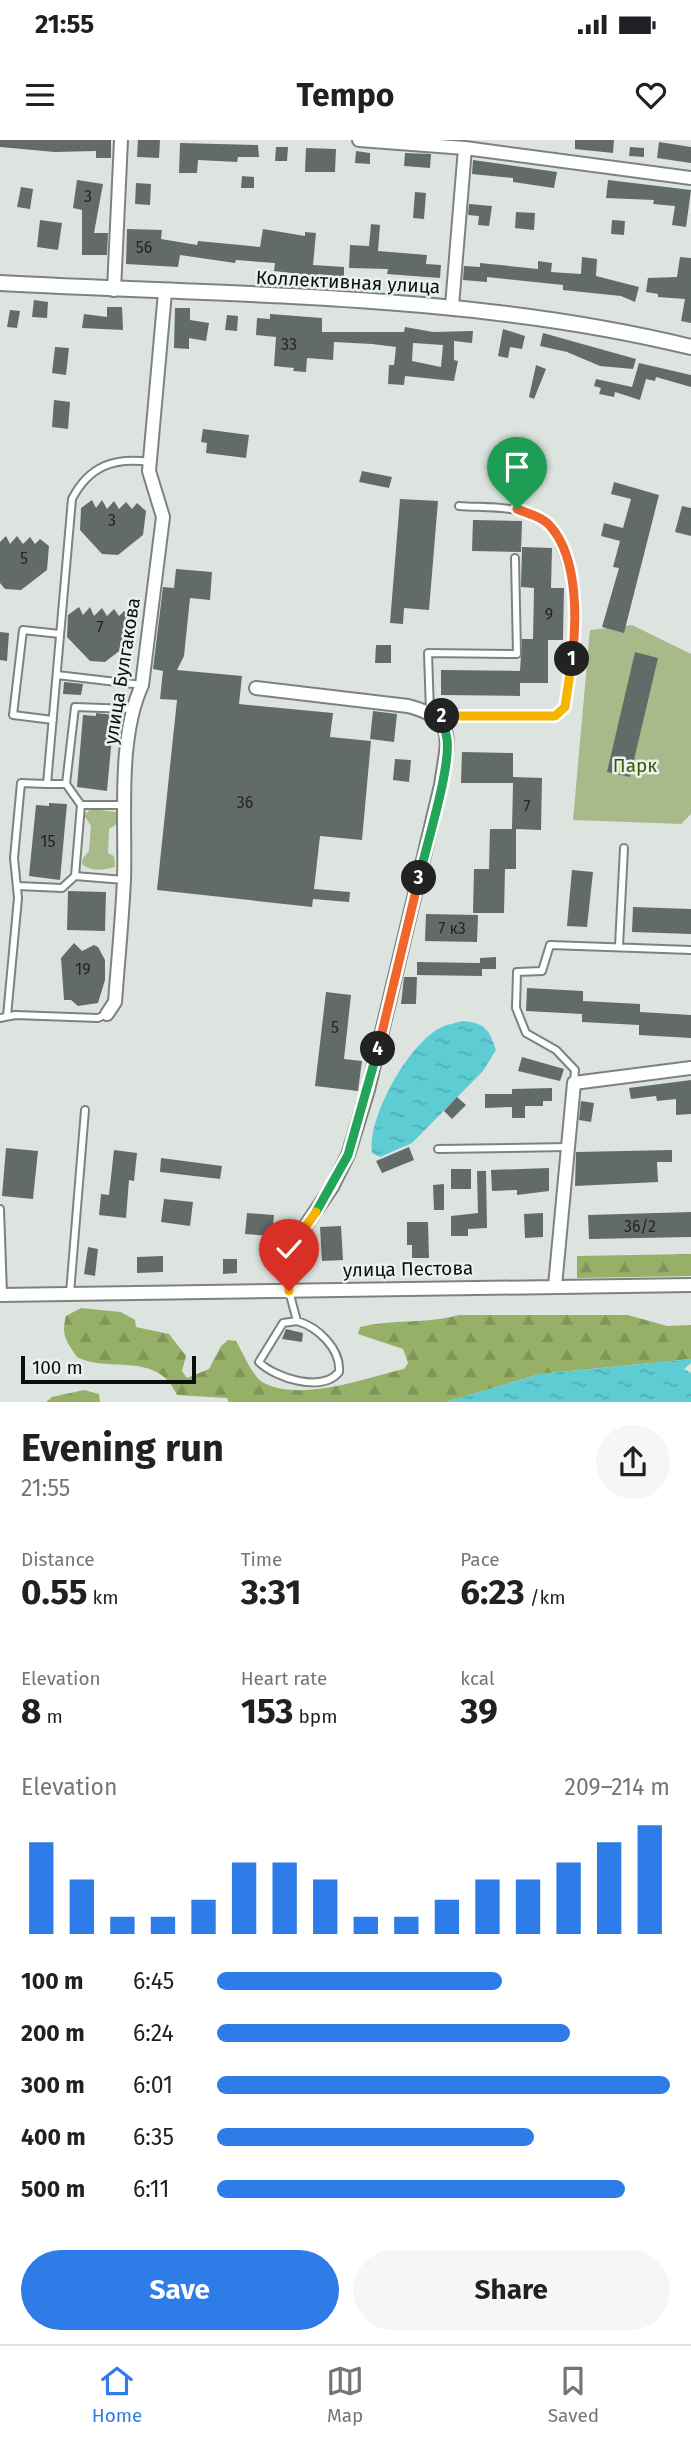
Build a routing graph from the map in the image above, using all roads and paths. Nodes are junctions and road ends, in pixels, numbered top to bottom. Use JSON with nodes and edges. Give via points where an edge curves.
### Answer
{"nodes":[{"id":1,"x":121,"y":140,"type":"edge"},
{"id":2,"x":359,"y":140,"type":"edge"},
{"id":3,"x":464,"y":148,"type":"junction"},
{"id":4,"x":691,"y":178,"type":"edge"},
{"id":5,"x":0,"y":283,"type":"edge"},
{"id":6,"x":114,"y":290,"type":"junction"},
{"id":7,"x":165,"y":292,"type":"junction"},
{"id":8,"x":452,"y":306,"type":"junction"},
{"id":9,"x":691,"y":347,"type":"edge"},
{"id":10,"x":150,"y":462,"type":"junction"},
{"id":11,"x":459,"y":506,"type":"dead end"},
{"id":12,"x":515,"y":558,"type":"dead end"},
{"id":13,"x":60,"y":634,"type":"junction"},
{"id":14,"x":57,"y":675,"type":"junction"},
{"id":15,"x":142,"y":685,"type":"junction"},
{"id":16,"x":256,"y":688,"type":"dead end"},
{"id":17,"x":131,"y":709,"type":"junction"},
{"id":18,"x":432,"y":714,"type":"junction"},
{"id":19,"x":53,"y":720,"type":"junction"},
{"id":20,"x":47,"y":784,"type":"junction"},
{"id":21,"x":66,"y":784,"type":"junction"},
{"id":22,"x":81,"y":805,"type":"junction"},
{"id":23,"x":124,"y":805,"type":"junction"},
{"id":24,"x":624,"y":848,"type":"dead end"},
{"id":25,"x":75,"y":876,"type":"junction"},
{"id":26,"x":124,"y":880,"type":"junction"},
{"id":27,"x":18,"y":886,"type":"junction"},
{"id":28,"x":619,"y":946,"type":"junction"},
{"id":29,"x":691,"y":950,"type":"edge"},
{"id":30,"x":107,"y":1014,"type":"joint"},
{"id":31,"x":4,"y":1017,"type":"edge"},
{"id":32,"x":691,"y":1068,"type":"edge"},
{"id":33,"x":574,"y":1083,"type":"junction"},
{"id":34,"x":85,"y":1110,"type":"dead end"},
{"id":35,"x":568,"y":1147,"type":"junction"},
{"id":36,"x":438,"y":1149,"type":"dead end"},
{"id":37,"x":0,"y":1209,"type":"edge"},
{"id":38,"x":691,"y":1285,"type":"edge"},
{"id":39,"x":555,"y":1286,"type":"junction"},
{"id":40,"x":289,"y":1291,"type":"junction"},
{"id":41,"x":1,"y":1295,"type":"edge"},
{"id":42,"x":70,"y":1295,"type":"junction"},
{"id":43,"x":298,"y":1321,"type":"junction"}],
"edges":[{"from":1,"to":6,"type":"street"},
{"from":2,"to":3,"type":"street"},
{"from":3,"to":4,"type":"street"},
{"from":3,"to":8,"type":"street"},
{"from":5,"to":6,"type":"street","name":"Коллективная улица"},
{"from":6,"to":7,"type":"street","name":"Коллективная улица"},
{"from":7,"to":8,"type":"street","name":"Коллективная улица"},
{"from":7,"to":10,"type":"street","name":"улица Булгакова"},
{"from":8,"to":9,"type":"street","name":"Коллективная улица","via":[[608,328]]},
{"from":10,"to":13,"type":"lane","via":[[103,465],[80,484],[72,499]]},
{"from":10,"to":15,"type":"street","name":"улица Булгакова","via":[[152,489],[163,517]]},
{"from":11,"to":18,"type":"lane","via":[[517,509],[553,528],[574,590],[576,622],[567,697],[561,712],[551,717]]},
{"from":12,"to":18,"type":"lane","via":[[517,654],[428,653]]},
{"from":13,"to":14,"type":"lane"},
{"from":13,"to":19,"type":"lane","via":[[23,630],[13,715]]},
{"from":14,"to":15,"type":"lane"},
{"from":14,"to":19,"type":"lane"},
{"from":15,"to":17,"type":"street","name":"улица Булгакова"},
{"from":16,"to":18,"type":"street","via":[[408,706]]},
{"from":17,"to":21,"type":"lane","via":[[75,707]]},
{"from":17,"to":23,"type":"street","name":"улица Булгакова"},
{"from":18,"to":40,"type":"street","via":[[442,722],[447,741],[441,785],[368,1090],[348,1155],[287,1253]]},
{"from":19,"to":20,"type":"lane"},
{"from":20,"to":21,"type":"lane"},
{"from":20,"to":27,"type":"lane","via":[[21,783],[14,858]]},
{"from":21,"to":22,"type":"lane"},
{"from":22,"to":23,"type":"lane"},
{"from":22,"to":25,"type":"lane"},
{"from":23,"to":26,"type":"street","name":"улица Булгакова"},
{"from":24,"to":28,"type":"lane"},
{"from":25,"to":26,"type":"lane"},
{"from":25,"to":27,"type":"lane","via":[[62,888]]},
{"from":26,"to":30,"type":"street","name":"улица Булгакова","via":[[115,1002]]},
{"from":27,"to":31,"type":"lane"},
{"from":28,"to":29,"type":"lane"},
{"from":28,"to":33,"type":"lane","via":[[550,945],[542,971],[517,972],[516,1008],[526,1033],[556,1050],[575,1070]]},
{"from":30,"to":31,"type":"lane","via":[[98,1018]]},
{"from":32,"to":33,"type":"street"},
{"from":33,"to":35,"type":"street"},
{"from":34,"to":42,"type":"lane"},
{"from":35,"to":36,"type":"lane"},
{"from":35,"to":39,"type":"street"},
{"from":37,"to":41,"type":"lane"},
{"from":38,"to":39,"type":"street","name":"улица Пестова"},
{"from":39,"to":40,"type":"street","name":"улица Пестова"},
{"from":40,"to":42,"type":"street","name":"улица Пестова"},
{"from":40,"to":43,"type":"lane"},
{"from":41,"to":42,"type":"street","name":"улица Пестова"},
{"from":43,"to":43,"type":"lane","via":[[283,1323],[259,1362],[299,1380],[334,1378],[339,1371],[336,1354],[321,1334]]}]}
